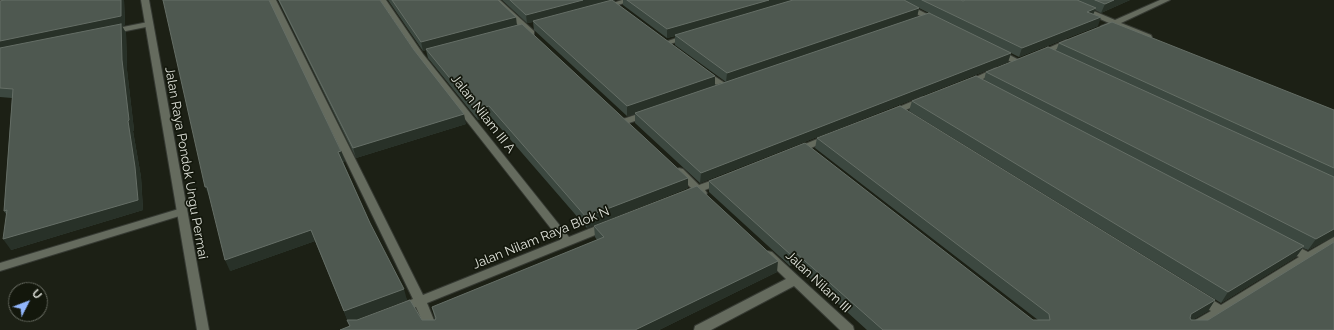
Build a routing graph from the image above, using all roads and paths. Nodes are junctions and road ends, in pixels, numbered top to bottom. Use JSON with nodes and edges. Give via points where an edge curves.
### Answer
{"nodes":[{"id":1,"x":145,"y":0,"type":"edge"},
{"id":2,"x":272,"y":0,"type":"edge"},
{"id":3,"x":382,"y":0,"type":"edge"},
{"id":4,"x":496,"y":0,"type":"edge"},
{"id":5,"x":630,"y":0,"type":"edge"},
{"id":6,"x":893,"y":0,"type":"edge"},
{"id":7,"x":1062,"y":0,"type":"edge"},
{"id":8,"x":1166,"y":0,"type":"edge"},
{"id":9,"x":614,"y":4,"type":"junction"},
{"id":10,"x":599,"y":8,"type":"edge"},
{"id":11,"x":625,"y":13,"type":"edge"},
{"id":12,"x":927,"y":16,"type":"junction"},
{"id":13,"x":912,"y":22,"type":"edge"},
{"id":14,"x":1117,"y":23,"type":"junction"},
{"id":15,"x":148,"y":24,"type":"junction"},
{"id":16,"x":941,"y":24,"type":"edge"},
{"id":17,"x":1096,"y":32,"type":"edge"},
{"id":18,"x":100,"y":34,"type":"edge"},
{"id":19,"x":696,"y":34,"type":"edge"},
{"id":20,"x":1081,"y":37,"type":"edge"},
{"id":21,"x":537,"y":38,"type":"edge"},
{"id":22,"x":1159,"y":41,"type":"edge"},
{"id":23,"x":666,"y":43,"type":"edge"},
{"id":24,"x":990,"y":48,"type":"edge"},
{"id":25,"x":1045,"y":52,"type":"junction"},
{"id":26,"x":1058,"y":58,"type":"edge"},
{"id":27,"x":1025,"y":59,"type":"junction"},
{"id":28,"x":701,"y":69,"type":"edge"},
{"id":29,"x":972,"y":80,"type":"junction"},
{"id":30,"x":957,"y":86,"type":"edge"},
{"id":31,"x":983,"y":86,"type":"edge"},
{"id":32,"x":725,"y":87,"type":"edge"},
{"id":33,"x":928,"y":98,"type":"edge"},
{"id":34,"x":898,"y":110,"type":"junction"},
{"id":35,"x":654,"y":112,"type":"edge"},
{"id":36,"x":884,"y":116,"type":"edge"},
{"id":37,"x":910,"y":118,"type":"edge"},
{"id":38,"x":626,"y":121,"type":"edge"},
{"id":39,"x":833,"y":136,"type":"edge"},
{"id":40,"x":804,"y":147,"type":"junction"},
{"id":41,"x":790,"y":153,"type":"edge"},
{"id":42,"x":814,"y":155,"type":"edge"},
{"id":43,"x":670,"y":163,"type":"edge"},
{"id":44,"x":733,"y":175,"type":"edge"},
{"id":45,"x":698,"y":189,"type":"junction"},
{"id":46,"x":676,"y":198,"type":"edge"},
{"id":47,"x":708,"y":198,"type":"edge"},
{"id":48,"x":182,"y":212,"type":"junction"},
{"id":49,"x":618,"y":222,"type":"edge"},
{"id":50,"x":1334,"y":241,"type":"edge"},
{"id":51,"x":567,"y":242,"type":"junction"},
{"id":52,"x":1280,"y":242,"type":"edge"},
{"id":53,"x":760,"y":248,"type":"edge"},
{"id":54,"x":1308,"y":257,"type":"junction"},
{"id":55,"x":0,"y":267,"type":"edge"},
{"id":56,"x":795,"y":280,"type":"junction"},
{"id":57,"x":1187,"y":290,"type":"edge"},
{"id":58,"x":420,"y":301,"type":"junction"},
{"id":59,"x":1221,"y":311,"type":"junction"},
{"id":60,"x":391,"y":313,"type":"edge"},
{"id":61,"x":203,"y":330,"type":"edge"},
{"id":62,"x":432,"y":330,"type":"edge"},
{"id":63,"x":700,"y":330,"type":"edge"},
{"id":64,"x":848,"y":330,"type":"edge"},
{"id":65,"x":1190,"y":330,"type":"edge"}],
"edges":[{"from":1,"to":15,"type":"street","name":"Jalan Raya Pondok Ungu Permai"},
{"from":2,"to":58,"type":"street"},
{"from":3,"to":51,"type":"street","name":"Jalan Nilam III A"},
{"from":4,"to":21,"type":"street"},
{"from":5,"to":9,"type":"street"},
{"from":6,"to":12,"type":"street"},
{"from":7,"to":14,"type":"street"},
{"from":8,"to":14,"type":"street"},
{"from":9,"to":10,"type":"street"},
{"from":9,"to":11,"type":"street"},
{"from":12,"to":13,"type":"street"},
{"from":12,"to":16,"type":"street"},
{"from":14,"to":17,"type":"street"},
{"from":14,"to":22,"type":"street"},
{"from":15,"to":18,"type":"street"},
{"from":15,"to":48,"type":"street","name":"Jalan Raya Pondok Ungu Permai"},
{"from":19,"to":23,"type":"street"},
{"from":20,"to":25,"type":"street"},
{"from":24,"to":27,"type":"street"},
{"from":25,"to":26,"type":"street"},
{"from":25,"to":27,"type":"street"},
{"from":27,"to":29,"type":"street"},
{"from":28,"to":32,"type":"street"},
{"from":29,"to":30,"type":"street"},
{"from":29,"to":31,"type":"street"},
{"from":33,"to":34,"type":"street"},
{"from":34,"to":36,"type":"street"},
{"from":34,"to":37,"type":"street"},
{"from":35,"to":38,"type":"street"},
{"from":39,"to":40,"type":"street"},
{"from":40,"to":41,"type":"street"},
{"from":40,"to":42,"type":"street"},
{"from":43,"to":45,"type":"street"},
{"from":44,"to":45,"type":"street"},
{"from":45,"to":46,"type":"street"},
{"from":45,"to":47,"type":"street"},
{"from":48,"to":55,"type":"street"},
{"from":48,"to":61,"type":"street","name":"Jalan Raya Pondok Ungu Permai"},
{"from":49,"to":51,"type":"street","name":"Jalan Nilam Raya Blok N"},
{"from":50,"to":54,"type":"street"},
{"from":51,"to":58,"type":"street","name":"Jalan Nilam Raya Blok N"},
{"from":52,"to":54,"type":"street"},
{"from":53,"to":56,"type":"street","name":"Jalan Nilam III"},
{"from":54,"to":59,"type":"street"},
{"from":56,"to":63,"type":"street"},
{"from":56,"to":64,"type":"street","name":"Jalan Nilam III"},
{"from":57,"to":59,"type":"street"},
{"from":58,"to":60,"type":"street","name":"Jalan Nilam Raya Blok N"},
{"from":58,"to":62,"type":"street"},
{"from":59,"to":65,"type":"street"}]}
